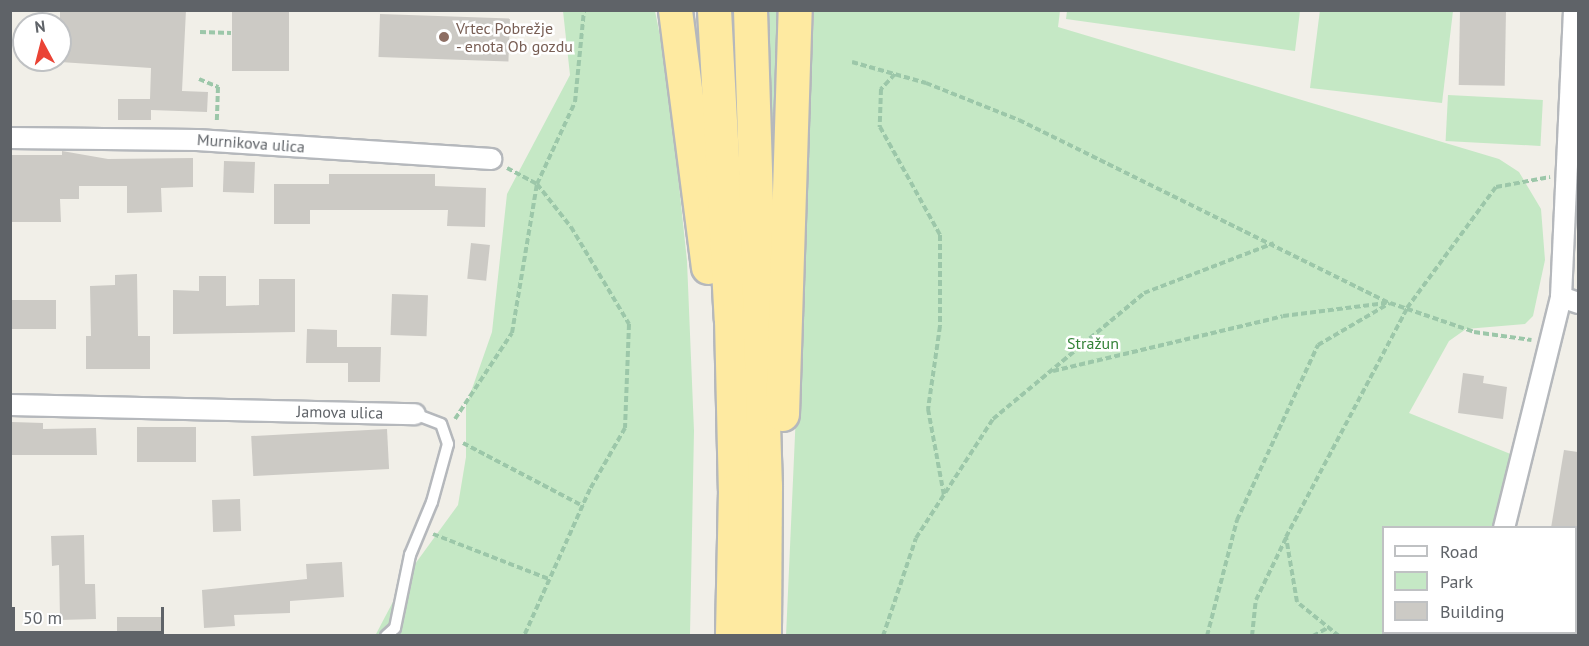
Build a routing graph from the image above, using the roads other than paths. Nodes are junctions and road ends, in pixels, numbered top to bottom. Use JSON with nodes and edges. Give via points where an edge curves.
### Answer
{"nodes":[{"id":1,"x":675,"y":10,"type":"edge"},
{"id":2,"x":714,"y":10,"type":"edge"},
{"id":3,"x":750,"y":10,"type":"edge"},
{"id":4,"x":795,"y":10,"type":"edge"},
{"id":5,"x":1574,"y":10,"type":"edge"},
{"id":6,"x":10,"y":138,"type":"edge"},
{"id":7,"x":491,"y":159,"type":"road end"},
{"id":8,"x":1570,"y":300,"type":"edge"},
{"id":9,"x":731,"y":319,"type":"junction"},
{"id":10,"x":10,"y":405,"type":"edge"},
{"id":11,"x":415,"y":414,"type":"joint"},
{"id":12,"x":765,"y":486,"type":"junction"},
{"id":13,"x":1504,"y":526,"type":"edge"},
{"id":14,"x":386,"y":636,"type":"edge"},
{"id":15,"x":732,"y":636,"type":"edge"},
{"id":16,"x":764,"y":636,"type":"edge"}],
"edges":[{"from":1,"to":9,"type":"highway","via":[[707,266]]},
{"from":2,"to":9,"type":"highway"},
{"from":3,"to":12,"type":"highway"},
{"from":4,"to":12,"type":"highway","via":[[782,412]]},
{"from":5,"to":8,"type":"street","via":[[1567,177]]},
{"from":6,"to":7,"type":"street","name":"Murnikova ulica","via":[[216,141]]},
{"from":8,"to":13,"type":"street","via":[[1549,343]]},
{"from":9,"to":15,"type":"highway"},
{"from":10,"to":11,"type":"street","name":"Jamova ulica"},
{"from":11,"to":14,"type":"lane","name":"Jamova ulica","via":[[434,418],[446,434],[447,454],[419,528],[395,628]]},
{"from":12,"to":16,"type":"highway"}]}
